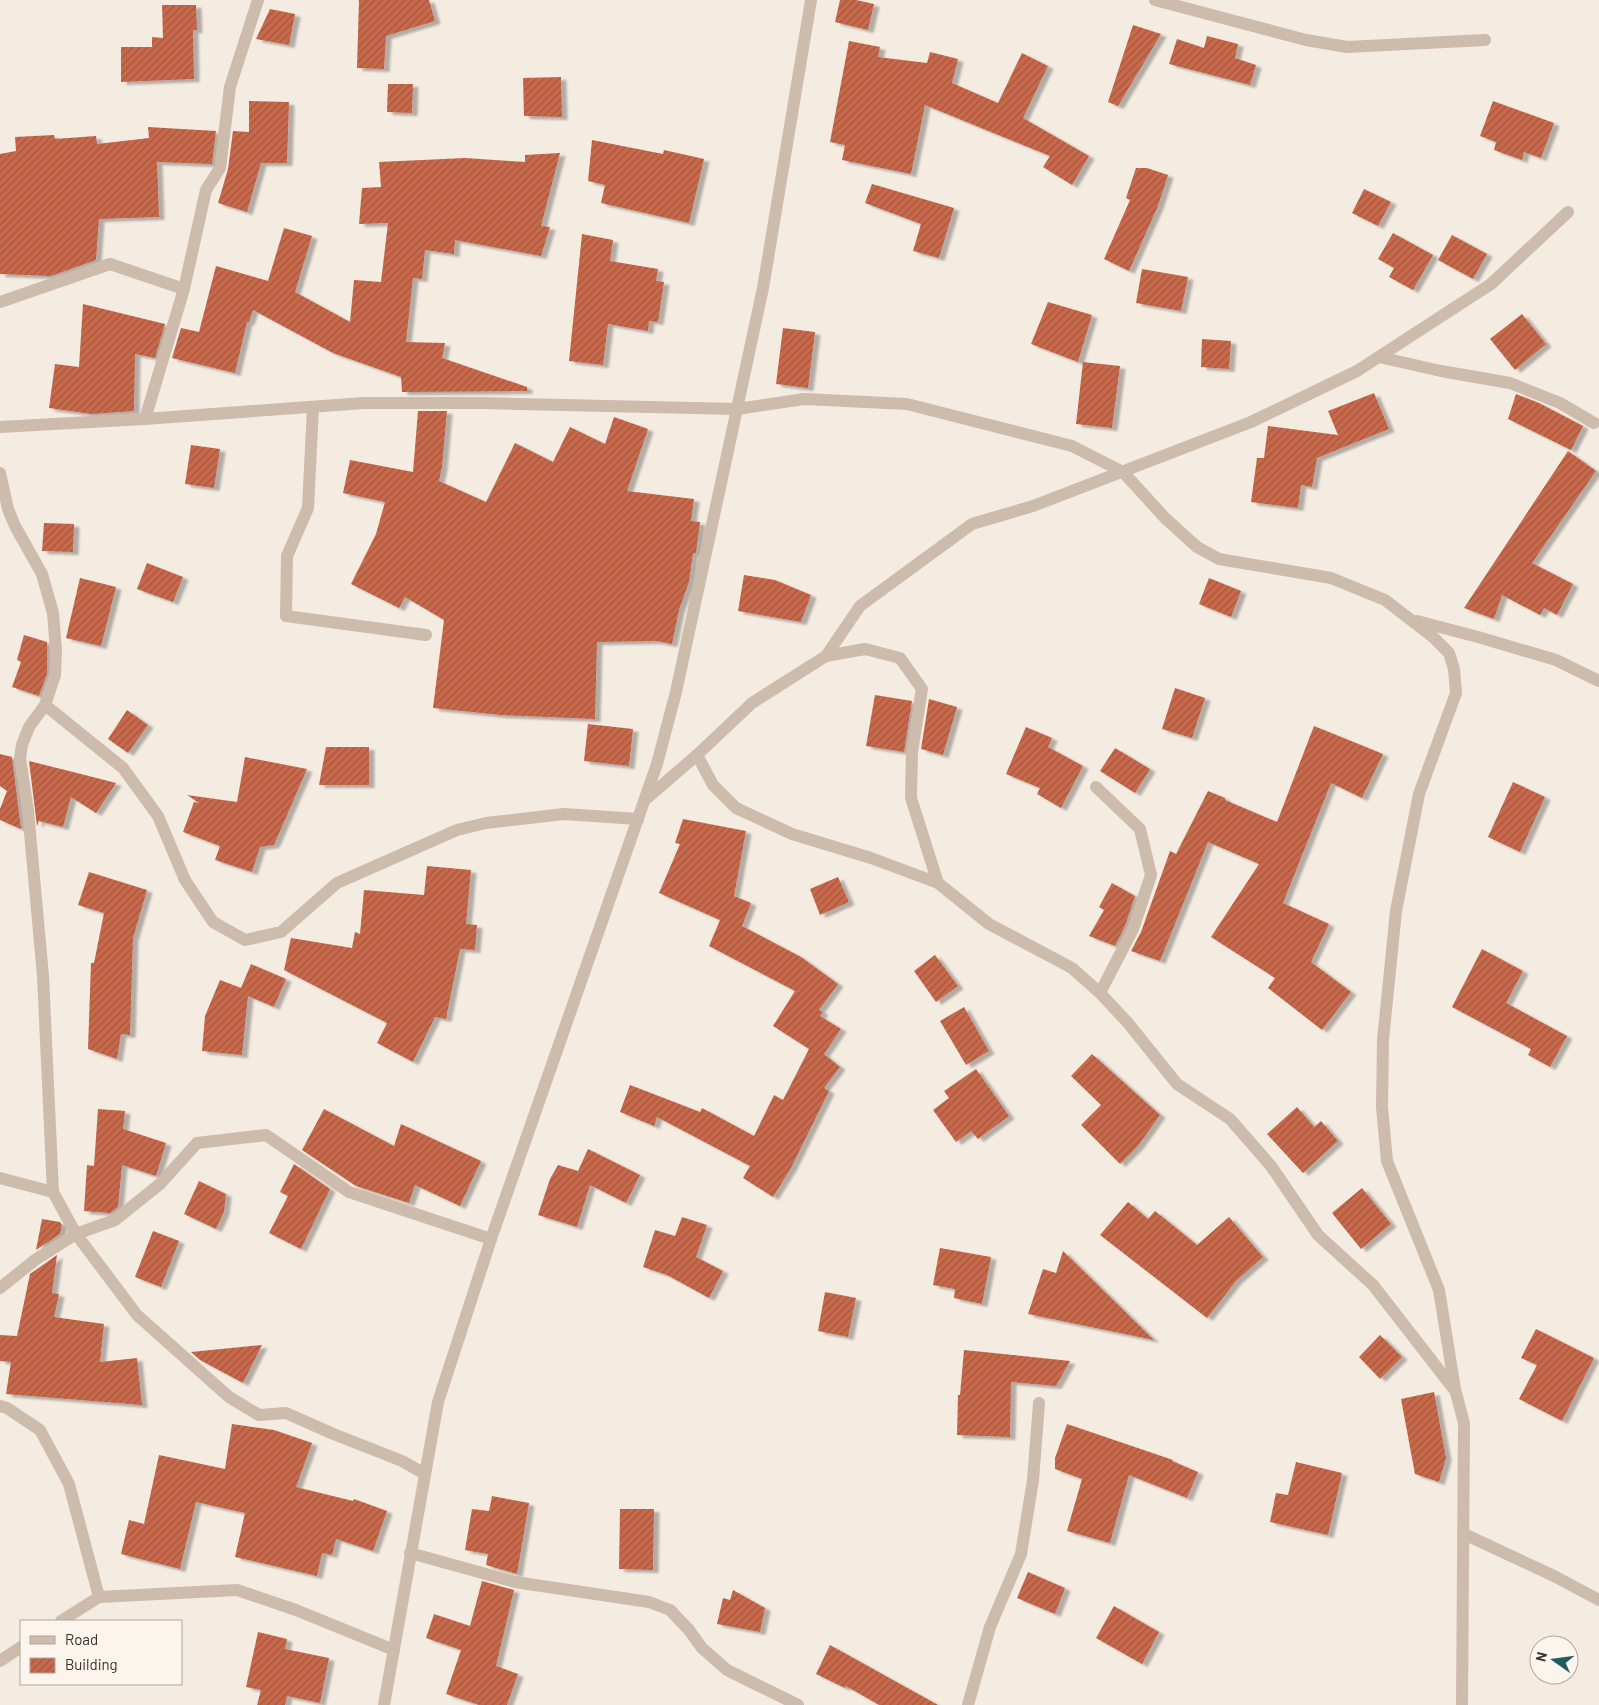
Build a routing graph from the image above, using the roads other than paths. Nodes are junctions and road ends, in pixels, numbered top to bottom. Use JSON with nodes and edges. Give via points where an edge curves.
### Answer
{"nodes":[{"id":1,"x":258,"y":0,"type":"edge"},
{"id":2,"x":811,"y":0,"type":"edge"},
{"id":3,"x":1155,"y":0,"type":"edge"},
{"id":4,"x":1485,"y":40,"type":"dead end"},
{"id":5,"x":1568,"y":212,"type":"dead end"},
{"id":6,"x":184,"y":289,"type":"junction"},
{"id":7,"x":0,"y":302,"type":"edge"},
{"id":8,"x":1378,"y":357,"type":"junction"},
{"id":9,"x":313,"y":407,"type":"junction"},
{"id":10,"x":737,"y":409,"type":"junction"},
{"id":11,"x":145,"y":419,"type":"junction"},
{"id":12,"x":1594,"y":423,"type":"dead end"},
{"id":13,"x":0,"y":427,"type":"edge"},
{"id":14,"x":1123,"y":472,"type":"junction"},
{"id":15,"x":0,"y":473,"type":"edge"},
{"id":16,"x":1412,"y":620,"type":"junction"},
{"id":17,"x":426,"y":636,"type":"dead end"},
{"id":18,"x":826,"y":656,"type":"junction"},
{"id":19,"x":1599,"y":681,"type":"edge"},
{"id":20,"x":45,"y":705,"type":"junction"},
{"id":21,"x":697,"y":755,"type":"junction"},
{"id":22,"x":1096,"y":787,"type":"dead end"},
{"id":23,"x":645,"y":800,"type":"junction"},
{"id":24,"x":638,"y":819,"type":"junction"},
{"id":25,"x":938,"y":884,"type":"junction"},
{"id":26,"x":1100,"y":993,"type":"junction"},
{"id":27,"x":0,"y":1178,"type":"edge"},
{"id":28,"x":53,"y":1192,"type":"junction"},
{"id":29,"x":76,"y":1234,"type":"junction"},
{"id":30,"x":490,"y":1239,"type":"junction"},
{"id":31,"x":0,"y":1288,"type":"edge"},
{"id":32,"x":1455,"y":1390,"type":"junction"},
{"id":33,"x":1039,"y":1403,"type":"dead end"},
{"id":34,"x":0,"y":1406,"type":"edge"},
{"id":35,"x":425,"y":1474,"type":"junction"},
{"id":36,"x":1464,"y":1534,"type":"junction"},
{"id":37,"x":410,"y":1553,"type":"junction"},
{"id":38,"x":99,"y":1597,"type":"junction"},
{"id":39,"x":1599,"y":1600,"type":"edge"},
{"id":40,"x":63,"y":1620,"type":"edge"},
{"id":41,"x":20,"y":1648,"type":"edge"},
{"id":42,"x":394,"y":1650,"type":"junction"},
{"id":43,"x":0,"y":1660,"type":"edge"},
{"id":44,"x":384,"y":1705,"type":"edge"},
{"id":45,"x":798,"y":1705,"type":"edge"},
{"id":46,"x":968,"y":1705,"type":"edge"},
{"id":47,"x":1462,"y":1705,"type":"edge"}],
"edges":[{"from":1,"to":6,"type":"street","via":[[230,87],[220,168],[206,190]]},
{"from":2,"to":10,"type":"street","via":[[763,288]]},
{"from":3,"to":4,"type":"street","via":[[1306,40],[1347,47]]},
{"from":5,"to":8,"type":"street","via":[[1491,284]]},
{"from":6,"to":7,"type":"street","via":[[110,264]]},
{"from":6,"to":11,"type":"street"},
{"from":8,"to":12,"type":"street","via":[[1510,383],[1560,403]]},
{"from":8,"to":14,"type":"street","via":[[1251,422]]},
{"from":9,"to":10,"type":"street","via":[[423,403]]},
{"from":9,"to":11,"type":"street"},
{"from":9,"to":17,"type":"street","via":[[308,508],[287,556],[286,616]]},
{"from":10,"to":14,"type":"street","via":[[804,399],[907,404],[1072,446]]},
{"from":10,"to":23,"type":"street","via":[[676,692]]},
{"from":11,"to":13,"type":"street"},
{"from":14,"to":16,"type":"street","via":[[1171,524],[1197,547],[1218,559],[1331,578],[1385,600]]},
{"from":14,"to":18,"type":"street","via":[[1033,506],[972,524],[860,606]]},
{"from":15,"to":20,"type":"street","via":[[8,509],[42,574],[53,613],[55,675]]},
{"from":16,"to":19,"type":"street","via":[[1556,660]]},
{"from":16,"to":32,"type":"street","via":[[1449,653],[1456,693],[1418,794],[1397,902],[1383,1040],[1382,1107],[1387,1161],[1439,1290]]},
{"from":18,"to":21,"type":"street","via":[[752,702]]},
{"from":18,"to":25,"type":"street","via":[[866,648],[900,658],[922,689],[912,752],[911,798]]},
{"from":20,"to":24,"type":"street","via":[[123,768],[158,816],[185,880],[213,922],[245,940],[281,932],[337,883],[457,830],[486,823],[564,814]]},
{"from":20,"to":28,"type":"street","via":[[29,727],[20,758],[28,811],[42,976]]},
{"from":21,"to":23,"type":"street"},
{"from":21,"to":25,"type":"street","via":[[713,785],[736,808],[792,834],[871,858]]},
{"from":22,"to":26,"type":"street","via":[[1140,830],[1152,875],[1133,929]]},
{"from":23,"to":24,"type":"street"},
{"from":24,"to":30,"type":"street"},
{"from":25,"to":26,"type":"street","via":[[989,924],[1072,968]]},
{"from":26,"to":32,"type":"street","via":[[1177,1084],[1230,1119],[1271,1166],[1318,1235],[1373,1285]]},
{"from":27,"to":28,"type":"street"},
{"from":28,"to":29,"type":"street"},
{"from":29,"to":30,"type":"street","via":[[116,1220],[160,1184],[197,1143],[266,1135],[349,1192]]},
{"from":29,"to":31,"type":"street","via":[[35,1260]]},
{"from":29,"to":35,"type":"street","via":[[137,1315],[229,1397],[259,1415],[286,1413],[402,1461]]},
{"from":30,"to":35,"type":"street","via":[[438,1402]]},
{"from":32,"to":36,"type":"street","via":[[1464,1423]]},
{"from":33,"to":46,"type":"street","via":[[1033,1480],[1020,1554],[990,1627]]},
{"from":34,"to":38,"type":"street","via":[[40,1430],[69,1484]]},
{"from":35,"to":37,"type":"street"},
{"from":36,"to":39,"type":"street"},
{"from":36,"to":47,"type":"street"},
{"from":37,"to":42,"type":"street"},
{"from":37,"to":45,"type":"street","via":[[514,1582],[663,1607],[670,1610],[702,1648],[727,1670]]},
{"from":38,"to":40,"type":"street"},
{"from":38,"to":42,"type":"street","via":[[237,1590]]},
{"from":41,"to":43,"type":"street"},
{"from":42,"to":44,"type":"street"}]}
